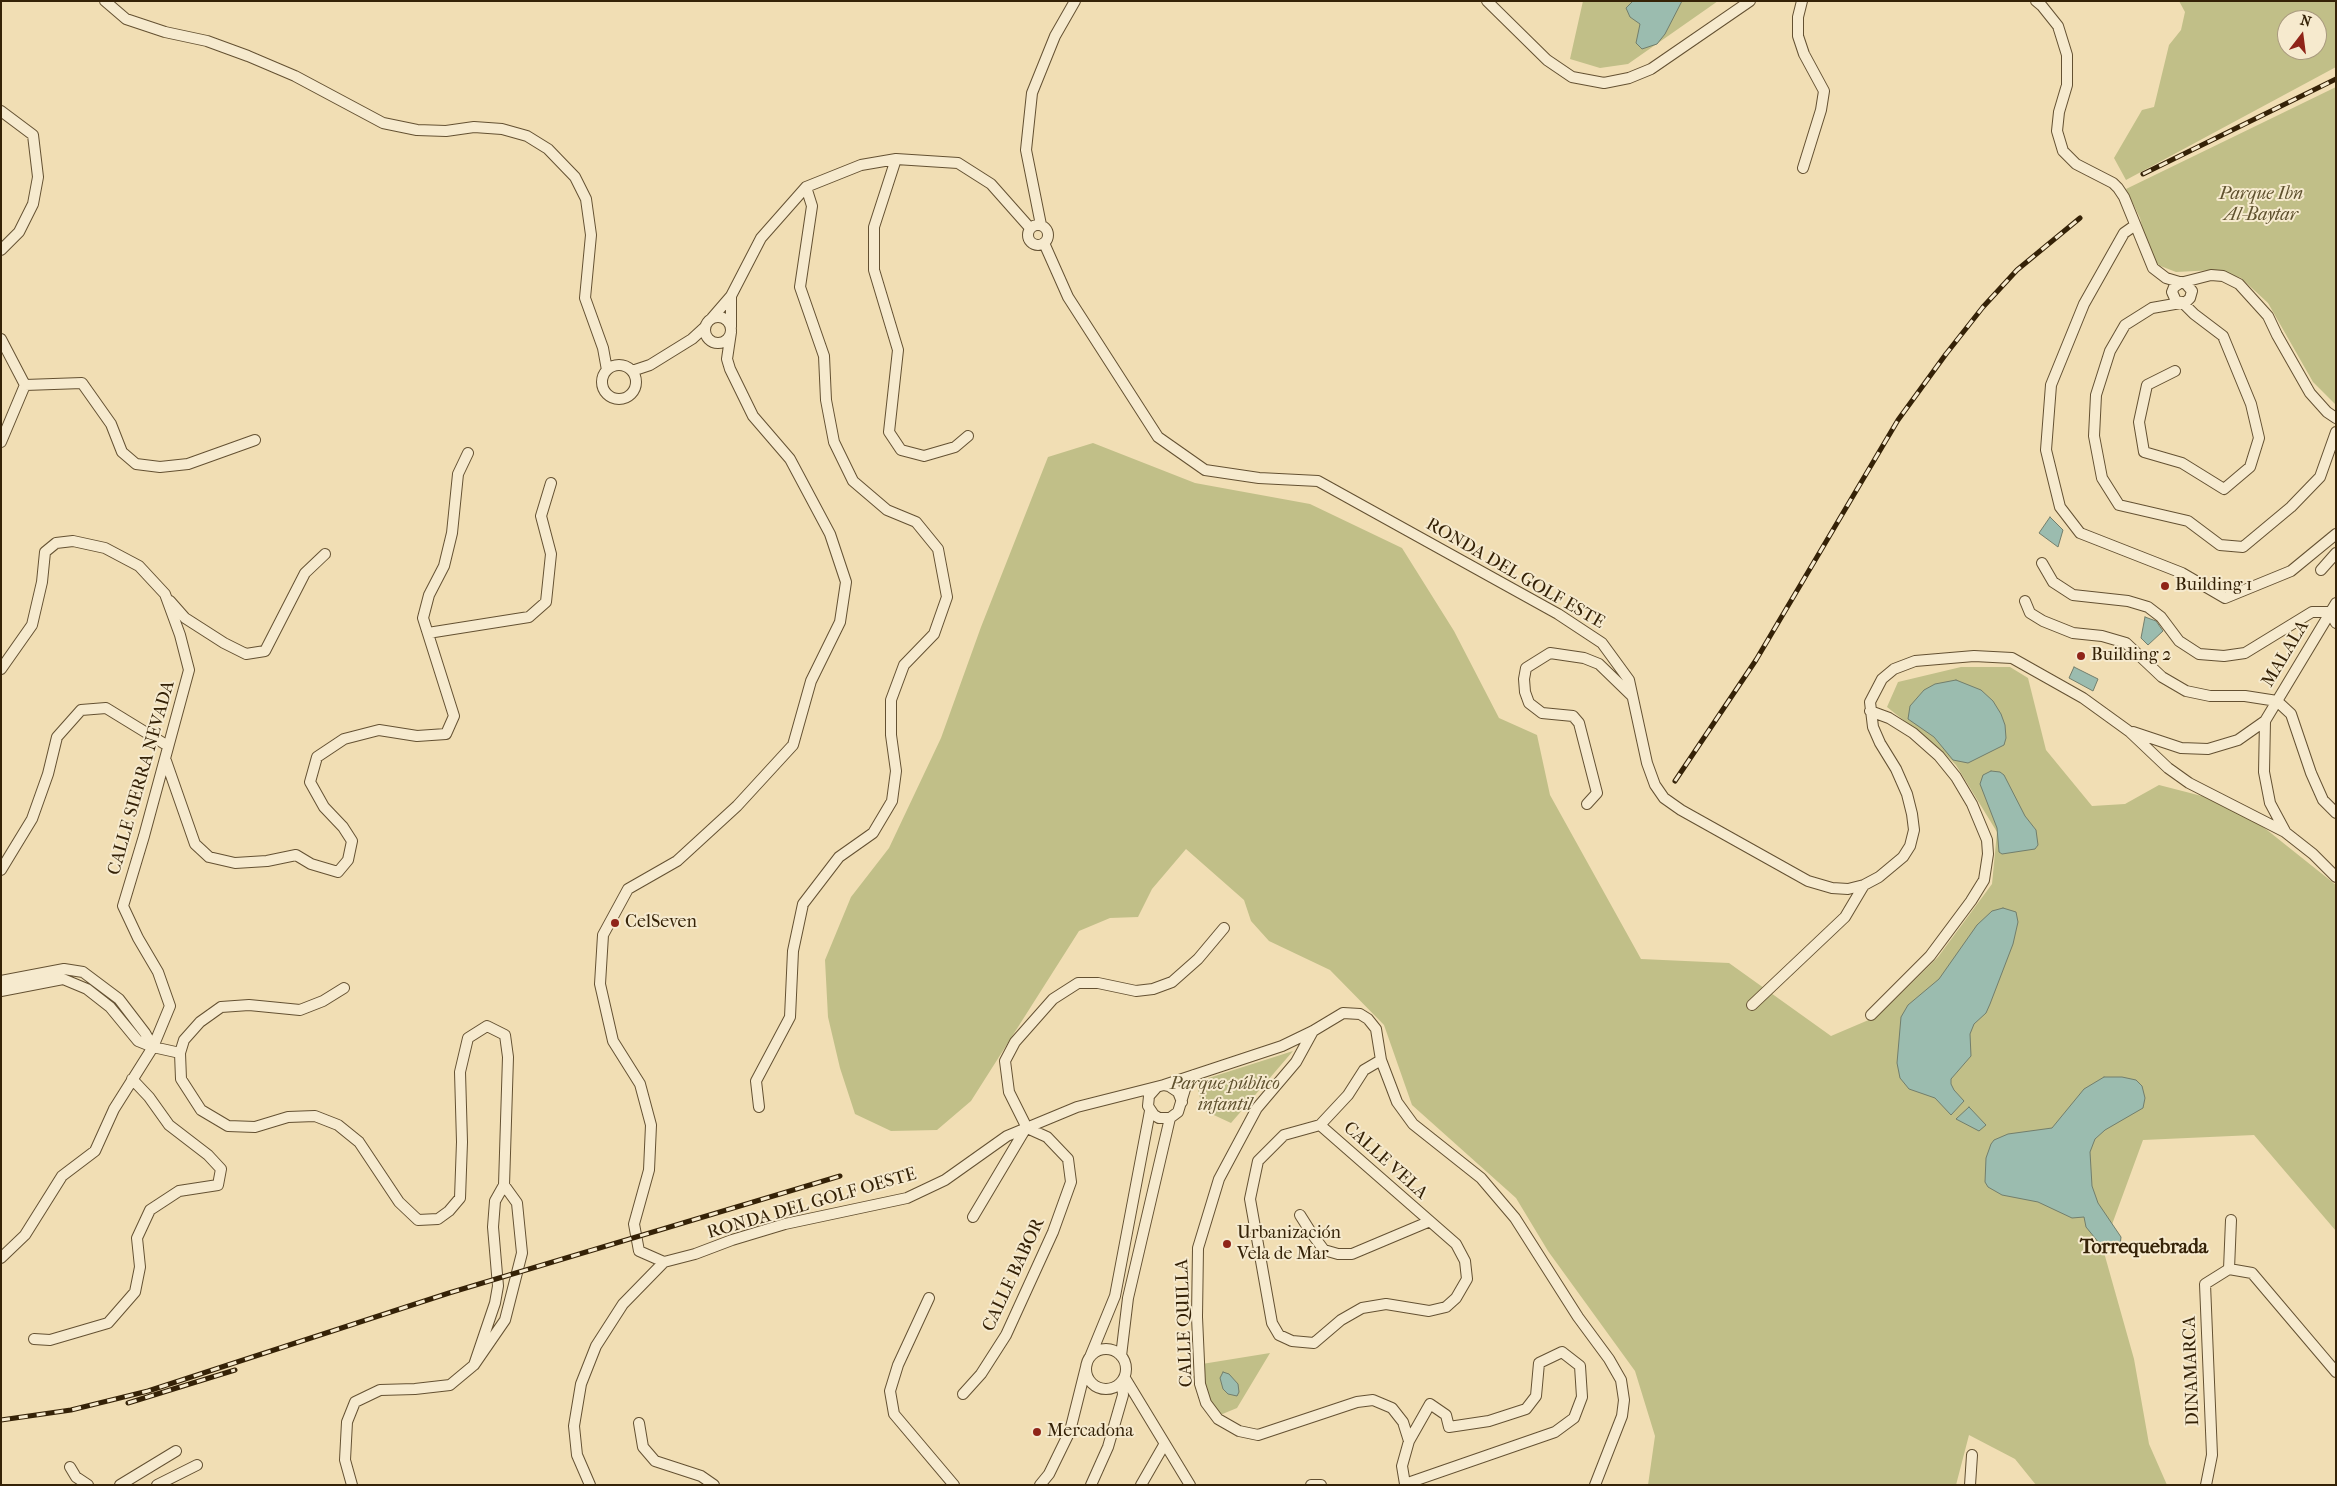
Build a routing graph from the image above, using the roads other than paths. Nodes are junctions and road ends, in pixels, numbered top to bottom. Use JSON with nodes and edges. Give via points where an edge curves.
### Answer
{"nodes":[{"id":1,"x":105,"y":1,"type":"edge"},
{"id":2,"x":1075,"y":1,"type":"edge"},
{"id":3,"x":1487,"y":1,"type":"edge"},
{"id":4,"x":1750,"y":1,"type":"edge"},
{"id":5,"x":1802,"y":1,"type":"edge"},
{"id":6,"x":2036,"y":1,"type":"edge"},
{"id":7,"x":1,"y":111,"type":"edge"},
{"id":8,"x":896,"y":159,"type":"junction"},
{"id":9,"x":1803,"y":168,"type":"dead end"},
{"id":10,"x":806,"y":187,"type":"junction"},
{"id":11,"x":1041,"y":225,"type":"junction"},
{"id":12,"x":2134,"y":226,"type":"junction"},
{"id":13,"x":1030,"y":228,"type":"junction"},
{"id":14,"x":1044,"y":243,"type":"junction"},
{"id":15,"x":1,"y":250,"type":"edge"},
{"id":16,"x":2183,"y":283,"type":"junction"},
{"id":17,"x":731,"y":296,"type":"junction"},
{"id":18,"x":2182,"y":302,"type":"junction"},
{"id":19,"x":712,"y":318,"type":"junction"},
{"id":20,"x":704,"y":328,"type":"junction"},
{"id":21,"x":731,"y":330,"type":"junction"},
{"id":22,"x":1,"y":339,"type":"edge"},
{"id":23,"x":692,"y":339,"type":"junction"},
{"id":24,"x":710,"y":341,"type":"junction"},
{"id":25,"x":603,"y":348,"type":"junction"},
{"id":26,"x":728,"y":359,"type":"junction"},
{"id":27,"x":620,"y":365,"type":"junction"},
{"id":28,"x":607,"y":370,"type":"junction"},
{"id":29,"x":2175,"y":371,"type":"dead end"},
{"id":30,"x":634,"y":375,"type":"junction"},
{"id":31,"x":25,"y":385,"type":"junction"},
{"id":32,"x":2336,"y":418,"type":"edge"},
{"id":33,"x":2336,"y":432,"type":"edge"},
{"id":34,"x":968,"y":436,"type":"dead end"},
{"id":35,"x":255,"y":440,"type":"dead end"},
{"id":36,"x":1,"y":442,"type":"edge"},
{"id":37,"x":468,"y":452,"type":"dead end"},
{"id":38,"x":551,"y":483,"type":"dead end"},
{"id":39,"x":2336,"y":534,"type":"edge"},
{"id":40,"x":2336,"y":553,"type":"edge"},
{"id":41,"x":325,"y":554,"type":"dead end"},
{"id":42,"x":2042,"y":563,"type":"dead end"},
{"id":43,"x":2321,"y":570,"type":"dead end"},
{"id":44,"x":165,"y":594,"type":"junction"},
{"id":45,"x":2025,"y":601,"type":"dead end"},
{"id":46,"x":2333,"y":608,"type":"edge"},
{"id":47,"x":2336,"y":623,"type":"edge"},
{"id":48,"x":428,"y":633,"type":"junction"},
{"id":49,"x":1,"y":669,"type":"edge"},
{"id":50,"x":1632,"y":697,"type":"junction"},
{"id":51,"x":2277,"y":701,"type":"junction"},
{"id":52,"x":1870,"y":711,"type":"junction"},
{"id":53,"x":2265,"y":721,"type":"junction"},
{"id":54,"x":2130,"y":732,"type":"junction"},
{"id":55,"x":168,"y":746,"type":"junction"},
{"id":56,"x":166,"y":761,"type":"junction"},
{"id":57,"x":2270,"y":803,"type":"junction"},
{"id":58,"x":1587,"y":804,"type":"dead end"},
{"id":59,"x":2336,"y":813,"type":"edge"},
{"id":60,"x":2258,"y":818,"type":"junction"},
{"id":61,"x":2285,"y":832,"type":"junction"},
{"id":62,"x":1,"y":870,"type":"edge"},
{"id":63,"x":2336,"y":877,"type":"edge"},
{"id":64,"x":1864,"y":885,"type":"junction"},
{"id":65,"x":1224,"y":928,"type":"dead end"},
{"id":66,"x":1,"y":981,"type":"edge"},
{"id":67,"x":344,"y":988,"type":"dead end"},
{"id":68,"x":1,"y":991,"type":"edge"},
{"id":69,"x":1752,"y":1006,"type":"dead end"},
{"id":70,"x":1870,"y":1015,"type":"dead end"},
{"id":71,"x":1313,"y":1031,"type":"junction"},
{"id":72,"x":153,"y":1047,"type":"junction"},
{"id":73,"x":180,"y":1053,"type":"junction"},
{"id":74,"x":1381,"y":1060,"type":"junction"},
{"id":75,"x":1194,"y":1075,"type":"junction"},
{"id":76,"x":132,"y":1079,"type":"junction"},
{"id":77,"x":1162,"y":1086,"type":"junction"},
{"id":78,"x":1128,"y":1094,"type":"junction"},
{"id":79,"x":1182,"y":1102,"type":"junction"},
{"id":80,"x":1149,"y":1106,"type":"junction"},
{"id":81,"x":759,"y":1107,"type":"dead end"},
{"id":82,"x":1170,"y":1118,"type":"junction"},
{"id":83,"x":1320,"y":1125,"type":"junction"},
{"id":84,"x":1026,"y":1128,"type":"junction"},
{"id":85,"x":504,"y":1185,"type":"junction"},
{"id":86,"x":1300,"y":1215,"type":"dead end"},
{"id":87,"x":973,"y":1217,"type":"dead end"},
{"id":88,"x":2231,"y":1220,"type":"dead end"},
{"id":89,"x":1428,"y":1222,"type":"junction"},
{"id":90,"x":1,"y":1258,"type":"edge"},
{"id":91,"x":664,"y":1262,"type":"junction"},
{"id":92,"x":2229,"y":1269,"type":"junction"},
{"id":93,"x":929,"y":1298,"type":"dead end"},
{"id":94,"x":34,"y":1339,"type":"dead end"},
{"id":95,"x":1121,"y":1356,"type":"junction"},
{"id":96,"x":1088,"y":1360,"type":"junction"},
{"id":97,"x":474,"y":1365,"type":"junction"},
{"id":98,"x":2336,"y":1372,"type":"edge"},
{"id":99,"x":1123,"y":1380,"type":"junction"},
{"id":100,"x":963,"y":1394,"type":"dead end"},
{"id":101,"x":639,"y":1423,"type":"dead end"},
{"id":102,"x":1409,"y":1441,"type":"junction"},
{"id":103,"x":1164,"y":1445,"type":"junction"},
{"id":104,"x":176,"y":1451,"type":"dead end"},
{"id":105,"x":1972,"y":1455,"type":"dead end"},
{"id":106,"x":197,"y":1464,"type":"dead end"},
{"id":107,"x":70,"y":1467,"type":"dead end"},
{"id":108,"x":1143,"y":1483,"type":"edge"},
{"id":109,"x":1406,"y":1484,"type":"edge"},
{"id":110,"x":88,"y":1485,"type":"edge"},
{"id":111,"x":120,"y":1485,"type":"edge"},
{"id":112,"x":157,"y":1485,"type":"edge"},
{"id":113,"x":352,"y":1485,"type":"edge"},
{"id":114,"x":590,"y":1485,"type":"edge"},
{"id":115,"x":714,"y":1485,"type":"edge"},
{"id":116,"x":954,"y":1485,"type":"edge"},
{"id":117,"x":1040,"y":1485,"type":"edge"},
{"id":118,"x":1091,"y":1485,"type":"edge"},
{"id":119,"x":1190,"y":1485,"type":"edge"},
{"id":120,"x":1311,"y":1485,"type":"edge"},
{"id":121,"x":1321,"y":1485,"type":"edge"},
{"id":122,"x":1595,"y":1485,"type":"edge"},
{"id":123,"x":1970,"y":1485,"type":"edge"},
{"id":124,"x":2206,"y":1485,"type":"edge"}],
"edges":[{"from":1,"to":25,"type":"street","via":[[126,19],[248,56],[295,76],[383,123],[417,130],[502,129],[527,136],[548,149],[575,177],[586,198],[591,235],[585,298]]},
{"from":2,"to":11,"type":"street","via":[[1055,36],[1032,93],[1026,150]]},
{"from":3,"to":4,"type":"street","via":[[1547,60],[1572,77],[1604,83],[1638,76],[1651,69]]},
{"from":5,"to":9,"type":"street","via":[[1798,36],[1824,91]]},
{"from":6,"to":12,"type":"street","via":[[2058,26],[2068,55],[2058,131],[2063,151],[2076,164],[2118,188]]},
{"from":7,"to":15,"type":"street","via":[[33,135],[38,177],[33,204],[19,232]]},
{"from":8,"to":10,"type":"street","via":[[861,165]]},
{"from":8,"to":13,"type":"street","via":[[958,163],[991,184]]},
{"from":8,"to":34,"type":"street","via":[[874,227],[874,270],[898,350],[889,432],[901,450],[924,456],[955,447]]},
{"from":10,"to":17,"type":"street","via":[[761,238]]},
{"from":10,"to":81,"type":"street","via":[[812,206],[800,288],[824,356],[826,400],[834,442],[853,481],[887,510],[916,522],[938,549],[947,597],[934,634],[904,665],[891,700],[896,771],[892,801],[873,833],[839,857],[803,904],[793,951],[790,1017],[756,1081]]},
{"from":11,"to":13,"type":"street","via":[[1035,224]]},
{"from":11,"to":14,"type":"street","via":[[1048,234]]},
{"from":12,"to":16,"type":"street","via":[[2153,268],[2166,278]]},
{"from":12,"to":39,"type":"street","via":[[2124,233],[2084,304],[2051,385],[2046,450],[2060,507],[2080,534],[2182,573],[2225,598],[2291,571]]},
{"from":13,"to":14,"type":"street","via":[[1028,237],[1031,242]]},
{"from":14,"to":50,"type":"street","name":"RONDA DEL GOLF ESTE","via":[[1068,297],[1158,437],[1205,470],[1258,478],[1318,481],[1558,614],[1602,643],[1629,680]]},
{"from":16,"to":18,"type":"street","via":[[2192,291],[2190,298]]},
{"from":16,"to":32,"type":"street","via":[[2211,275],[2239,284],[2268,316],[2310,393]]},
{"from":17,"to":19,"type":"street"},
{"from":17,"to":21,"type":"street"},
{"from":18,"to":29,"type":"street","via":[[2222,336],[2251,404],[2257,429],[2259,438],[2250,467],[2224,489],[2182,463],[2144,452],[2138,422],[2147,385]]},
{"from":18,"to":33,"type":"street","via":[[2152,308],[2125,325],[2110,351],[2096,395],[2094,436],[2102,478],[2119,505],[2188,522],[2220,545],[2243,547],[2291,507],[2320,477]]},
{"from":19,"to":20,"type":"street"},
{"from":19,"to":21,"type":"street","via":[[726,319]]},
{"from":20,"to":23,"type":"street"},
{"from":20,"to":24,"type":"street"},
{"from":21,"to":24,"type":"street","via":[[724,342]]},
{"from":21,"to":26,"type":"street"},
{"from":22,"to":31,"type":"street"},
{"from":23,"to":24,"type":"street"},
{"from":23,"to":30,"type":"street"},
{"from":24,"to":26,"type":"street"},
{"from":25,"to":27,"type":"street"},
{"from":25,"to":28,"type":"street"},
{"from":26,"to":91,"type":"street","via":[[753,416],[790,459],[830,534],[846,582],[840,622],[811,681],[793,745],[738,806],[677,861],[628,890],[603,936],[600,984],[613,1041],[640,1084],[651,1125],[649,1170],[634,1224],[639,1251]]},
{"from":27,"to":28,"type":"street"},
{"from":27,"to":30,"type":"street"},
{"from":28,"to":30,"type":"street","via":[[602,384],[611,398],[627,397],[634,389]]},
{"from":31,"to":35,"type":"street","via":[[82,383],[110,424],[122,452],[136,464],[160,467],[188,464]]},
{"from":31,"to":36,"type":"street"},
{"from":37,"to":48,"type":"street","via":[[458,474],[452,533],[444,566],[429,595],[423,618]]},
{"from":38,"to":48,"type":"street","via":[[541,516],[551,554],[546,602],[530,617]]},
{"from":40,"to":43,"type":"street"},
{"from":41,"to":44,"type":"street","via":[[305,573],[265,652],[246,654],[224,643],[185,618]]},
{"from":42,"to":46,"type":"street","via":[[2053,582],[2073,595],[2148,606],[2161,617],[2179,642],[2199,654],[2224,656],[2245,653],[2312,612]]},
{"from":44,"to":49,"type":"street","name":"CALLE SIERRA NEVADA","via":[[139,566],[105,548],[73,541],[56,543],[45,552],[32,625]]},
{"from":44,"to":55,"type":"street","name":"CALLE SIERRA NEVADA","via":[[189,670]]},
{"from":45,"to":51,"type":"street","via":[[2030,612],[2043,621],[2073,633],[2126,643],[2162,677],[2186,690],[2210,696],[2245,696]]},
{"from":46,"to":47,"type":"street"},
{"from":46,"to":51,"type":"street","name":"MALALA"},
{"from":48,"to":56,"type":"street","via":[[454,716],[446,734],[417,736],[379,730],[344,739],[316,757],[310,782],[324,807],[352,841],[348,860],[338,872],[296,855],[235,863],[209,857],[195,844]]},
{"from":50,"to":58,"type":"street","via":[[1599,664],[1584,658],[1550,653],[1526,668],[1525,692],[1529,703],[1542,713],[1573,716],[1579,723],[1596,793]]},
{"from":50,"to":64,"type":"street","name":"RONDA DEL GOLF ESTE","via":[[1647,763],[1664,798],[1808,881],[1832,888]]},
{"from":51,"to":53,"type":"street","name":"MALALA"},
{"from":51,"to":59,"type":"street","via":[[2291,714],[2310,773],[2323,800]]},
{"from":52,"to":54,"type":"street","via":[[1874,693],[1882,679],[1894,669],[1915,661],[1937,658],[1996,656],[2012,658],[2084,698]]},
{"from":52,"to":64,"type":"street","name":"RONDA DEL GOLF ESTE","via":[[1880,744],[1907,794],[1914,830],[1903,857]]},
{"from":52,"to":70,"type":"street","via":[[1890,718],[1913,733],[1939,756],[1972,804],[1988,854],[1984,880],[1971,901],[1930,956]]},
{"from":53,"to":54,"type":"street","via":[[2238,740],[2208,749],[2181,748]]},
{"from":53,"to":57,"type":"street","via":[[2264,772]]},
{"from":54,"to":60,"type":"street","via":[[2189,783]]},
{"from":55,"to":56,"type":"street","name":"CALLE SIERRA NEVADA"},
{"from":55,"to":62,"type":"street","via":[[106,708],[81,710],[56,737],[48,774],[32,819]]},
{"from":56,"to":72,"type":"street","name":"CALLE SIERRA NEVADA","via":[[123,906],[158,972],[170,1006]]},
{"from":57,"to":60,"type":"street"},
{"from":57,"to":61,"type":"street"},
{"from":60,"to":61,"type":"street"},
{"from":61,"to":63,"type":"street"},
{"from":64,"to":69,"type":"street","via":[[1845,917]]},
{"from":65,"to":84,"type":"street","via":[[1198,959],[1172,982],[1136,991],[1098,982],[1078,983],[1052,999],[1014,1042],[1004,1061],[1009,1092]]},
{"from":66,"to":72,"type":"street","via":[[64,969],[83,972],[119,999]]},
{"from":67,"to":73,"type":"street","via":[[300,1010],[249,1005],[221,1007],[200,1022],[184,1040]]},
{"from":68,"to":72,"type":"street","via":[[63,979],[87,989],[110,1007],[138,1041]]},
{"from":71,"to":74,"type":"street","name":"RONDA DEL GOLF OESTE","via":[[1343,1013],[1360,1014],[1368,1018],[1376,1029]]},
{"from":71,"to":75,"type":"street","name":"RONDA DEL GOLF OESTE","via":[[1282,1046]]},
{"from":71,"to":102,"type":"street","name":"CALLE QUILLA","via":[[1296,1062],[1258,1108],[1219,1180],[1198,1248],[1200,1384],[1206,1403],[1218,1418],[1239,1431],[1258,1435],[1372,1400],[1392,1408]]},
{"from":72,"to":73,"type":"street"},
{"from":72,"to":76,"type":"street","name":"CALLE SIERRA NEVADA"},
{"from":73,"to":85,"type":"street","via":[[181,1079],[200,1110],[228,1126],[255,1127],[288,1117],[315,1116],[338,1125],[358,1142],[398,1202],[418,1220],[438,1219],[460,1198],[460,1072],[468,1038],[488,1026],[505,1035],[508,1057]]},
{"from":74,"to":83,"type":"street","name":"CALLE VELA","via":[[1364,1070],[1348,1095]]},
{"from":74,"to":122,"type":"street","name":"RONDA DEL GOLF OESTE","via":[[1397,1102],[1413,1124],[1480,1178],[1515,1218],[1578,1317],[1610,1358],[1621,1380],[1624,1400],[1622,1416]]},
{"from":75,"to":77,"type":"street","name":"RONDA DEL GOLF OESTE"},
{"from":75,"to":79,"type":"street","via":[[1188,1082]]},
{"from":76,"to":90,"type":"street","name":"CALLE SIERRA NEVADA","via":[[95,1151],[62,1176],[25,1235]]},
{"from":76,"to":94,"type":"street","via":[[169,1125],[221,1169],[218,1185],[178,1191],[150,1210],[137,1238],[140,1267],[135,1292],[108,1322],[50,1340]]},
{"from":77,"to":78,"type":"street","name":"RONDA DEL GOLF OESTE"},
{"from":77,"to":79,"type":"street","via":[[1174,1088]]},
{"from":77,"to":80,"type":"street","via":[[1151,1092]]},
{"from":78,"to":80,"type":"street","via":[[1136,1095]]},
{"from":78,"to":84,"type":"street","name":"RONDA DEL GOLF OESTE","via":[[1077,1106]]},
{"from":79,"to":82,"type":"street","via":[[1178,1112]]},
{"from":80,"to":82,"type":"street","via":[[1159,1118]]},
{"from":80,"to":96,"type":"street","via":[[1115,1296]]},
{"from":82,"to":95,"type":"street","via":[[1128,1298]]},
{"from":83,"to":89,"type":"street","name":"CALLE VELA"},
{"from":83,"to":89,"type":"street","name":"CALLE VELA","via":[[1284,1135],[1258,1161],[1250,1199],[1272,1322],[1280,1335],[1292,1342],[1314,1343],[1341,1320],[1362,1308],[1386,1304],[1429,1311],[1446,1307],[1456,1298],[1467,1279],[1465,1261],[1456,1244]]},
{"from":84,"to":87,"type":"street"},
{"from":84,"to":91,"type":"street","name":"RONDA DEL GOLF OESTE","via":[[1007,1136],[945,1180],[907,1198],[785,1224]]},
{"from":84,"to":100,"type":"street","name":"CALLE BABOR","via":[[1047,1137],[1068,1159],[1071,1182],[1053,1232],[1006,1336],[981,1374]]},
{"from":85,"to":97,"type":"street","via":[[495,1201],[493,1227],[498,1286]]},
{"from":85,"to":97,"type":"street","via":[[517,1204],[522,1253],[505,1320]]},
{"from":86,"to":89,"type":"street","name":"CALLE VELA","via":[[1324,1250],[1338,1254],[1352,1254]]},
{"from":88,"to":92,"type":"street"},
{"from":91,"to":114,"type":"street","via":[[623,1304],[596,1346],[581,1384],[574,1426],[577,1455]]},
{"from":92,"to":98,"type":"street","via":[[2252,1273]]},
{"from":92,"to":124,"type":"street","name":"DINAMARCA","via":[[2205,1284],[2212,1455]]},
{"from":93,"to":116,"type":"street","via":[[890,1390],[894,1414]]},
{"from":95,"to":96,"type":"street","via":[[1106,1349]]},
{"from":95,"to":99,"type":"street","via":[[1126,1366]]},
{"from":96,"to":99,"type":"street","via":[[1087,1377],[1096,1387],[1110,1390]]},
{"from":96,"to":117,"type":"street","via":[[1070,1431],[1049,1474]]},
{"from":97,"to":113,"type":"street","via":[[450,1385],[380,1390],[355,1402],[348,1422],[345,1460]]},
{"from":99,"to":103,"type":"street"},
{"from":99,"to":118,"type":"street","via":[[1123,1395],[1108,1448]]},
{"from":101,"to":115,"type":"street","via":[[643,1447],[655,1461],[701,1476]]},
{"from":102,"to":109,"type":"street","via":[[1402,1466]]},
{"from":102,"to":109,"type":"street","via":[[1430,1404],[1446,1415],[1449,1427],[1489,1420],[1526,1408],[1536,1396],[1539,1363],[1562,1352],[1580,1366],[1582,1398],[1574,1418],[1555,1432]]},
{"from":103,"to":108,"type":"street"},
{"from":103,"to":119,"type":"street"},
{"from":104,"to":111,"type":"street"},
{"from":105,"to":123,"type":"street"},
{"from":106,"to":112,"type":"street"},
{"from":107,"to":110,"type":"street","via":[[76,1477]]},
{"from":120,"to":121,"type":"street"}]}
